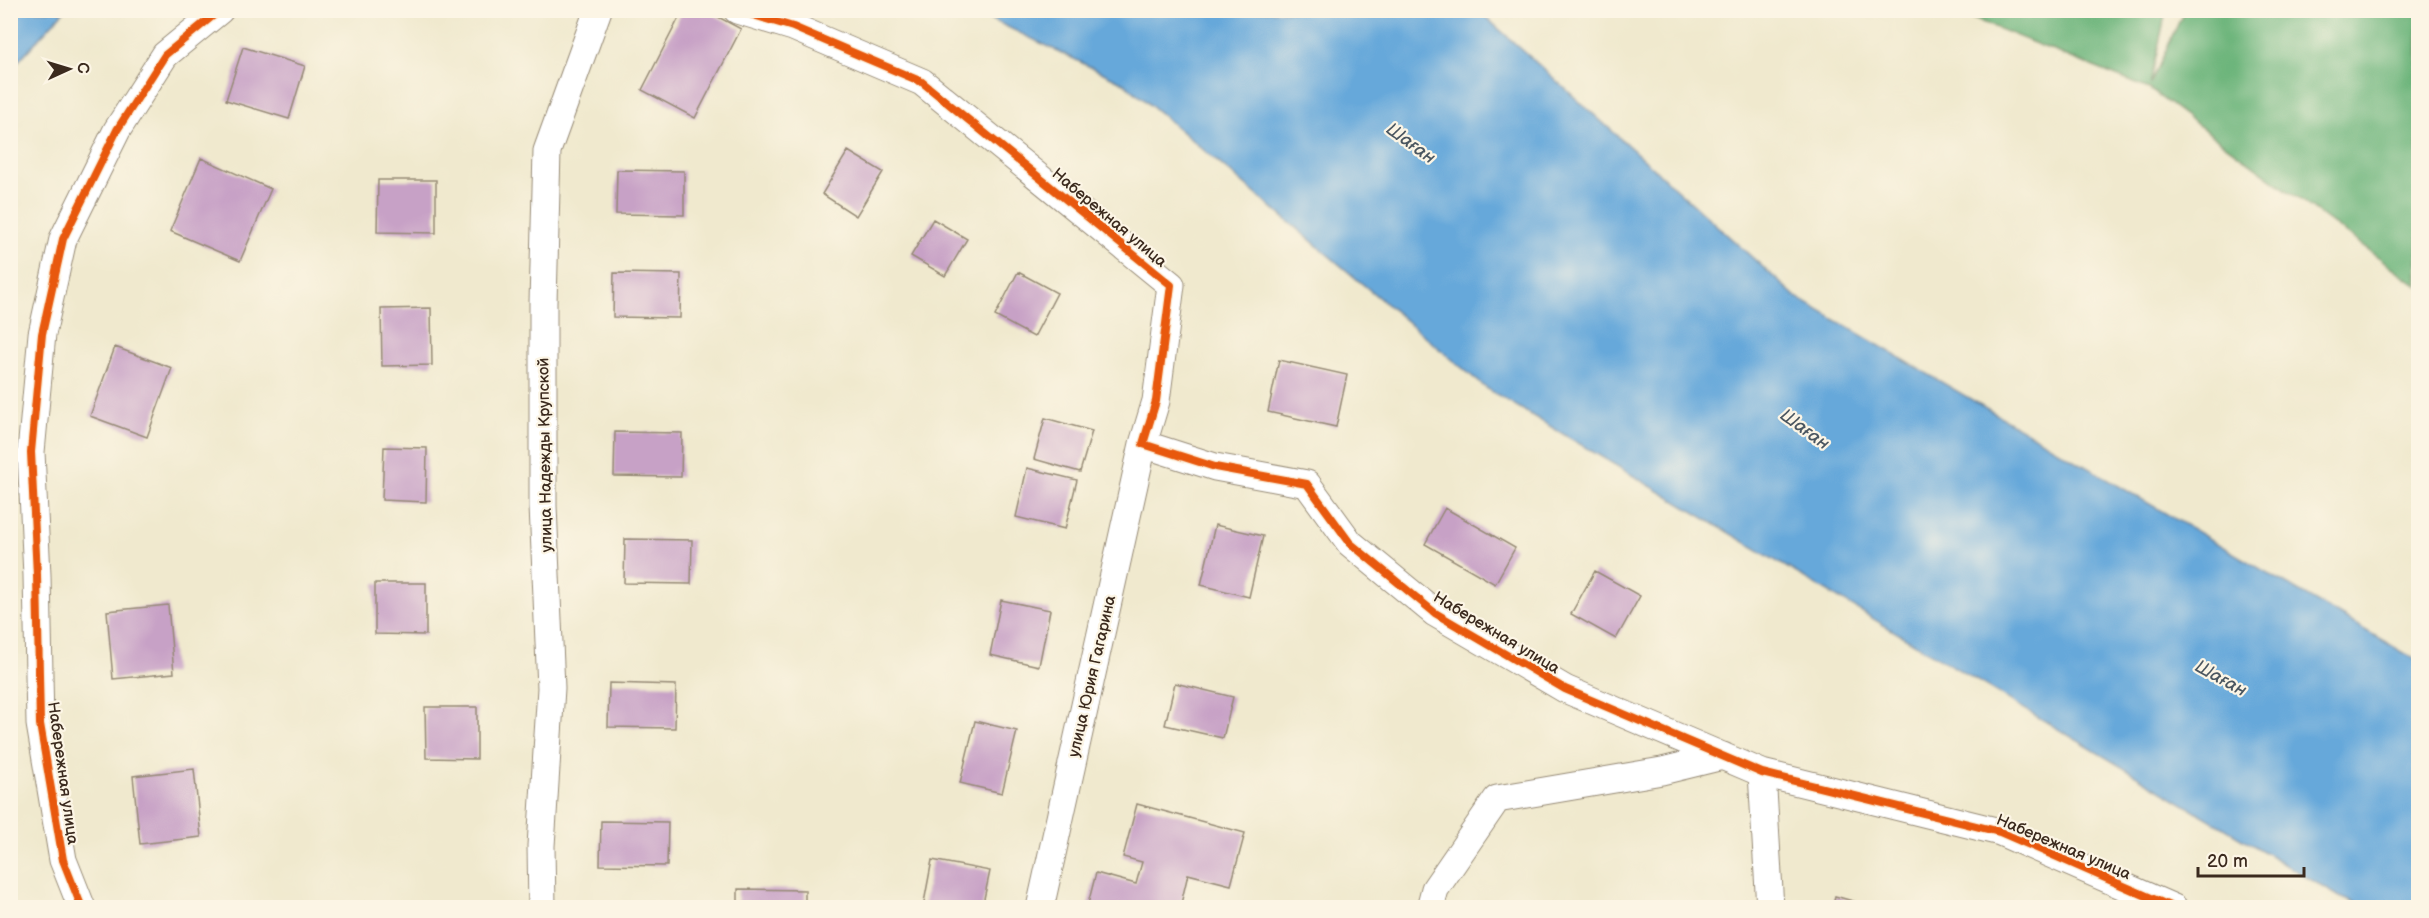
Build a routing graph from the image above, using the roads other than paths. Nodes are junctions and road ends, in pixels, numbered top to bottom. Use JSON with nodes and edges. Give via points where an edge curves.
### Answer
{"nodes":[{"id":1,"x":220,"y":10,"type":"edge"},
{"id":2,"x":597,"y":10,"type":"edge"},
{"id":3,"x":737,"y":10,"type":"edge"},
{"id":4,"x":1143,"y":444,"type":"junction"},
{"id":5,"x":1723,"y":756,"type":"junction"},
{"id":6,"x":1762,"y":773,"type":"junction"},
{"id":7,"x":2114,"y":895,"type":"edge"},
{"id":8,"x":82,"y":908,"type":"edge"},
{"id":9,"x":542,"y":908,"type":"edge"},
{"id":10,"x":1040,"y":908,"type":"edge"},
{"id":11,"x":1431,"y":908,"type":"edge"},
{"id":12,"x":1770,"y":908,"type":"edge"},
{"id":13,"x":2174,"y":908,"type":"edge"}],
"edges":[{"from":1,"to":8,"type":"street","name":"Набережная улица","via":[[165,55],[117,130],[63,239],[42,334],[31,452],[40,724],[63,860]]},
{"from":2,"to":9,"type":"street","name":"улица Надежды Крупской","via":[[547,151],[543,506],[551,688],[541,846]]},
{"from":3,"to":4,"type":"street","name":"Набережная улица","via":[[793,27],[922,81],[1171,285],[1156,401]]},
{"from":4,"to":5,"type":"street","name":"Набережная улица","via":[[1215,467],[1307,484],[1350,543],[1435,613],[1565,689]]},
{"from":4,"to":10,"type":"street","name":"улица Юрия Гагарина"},
{"from":5,"to":6,"type":"street","name":"Набережная улица"},
{"from":5,"to":11,"type":"street","via":[[1662,771],[1497,799],[1435,889]]},
{"from":6,"to":7,"type":"street","name":"Набережная улица","via":[[2000,832]]},
{"from":6,"to":12,"type":"street"},
{"from":7,"to":13,"type":"street","name":"Набережная улица"}]}
